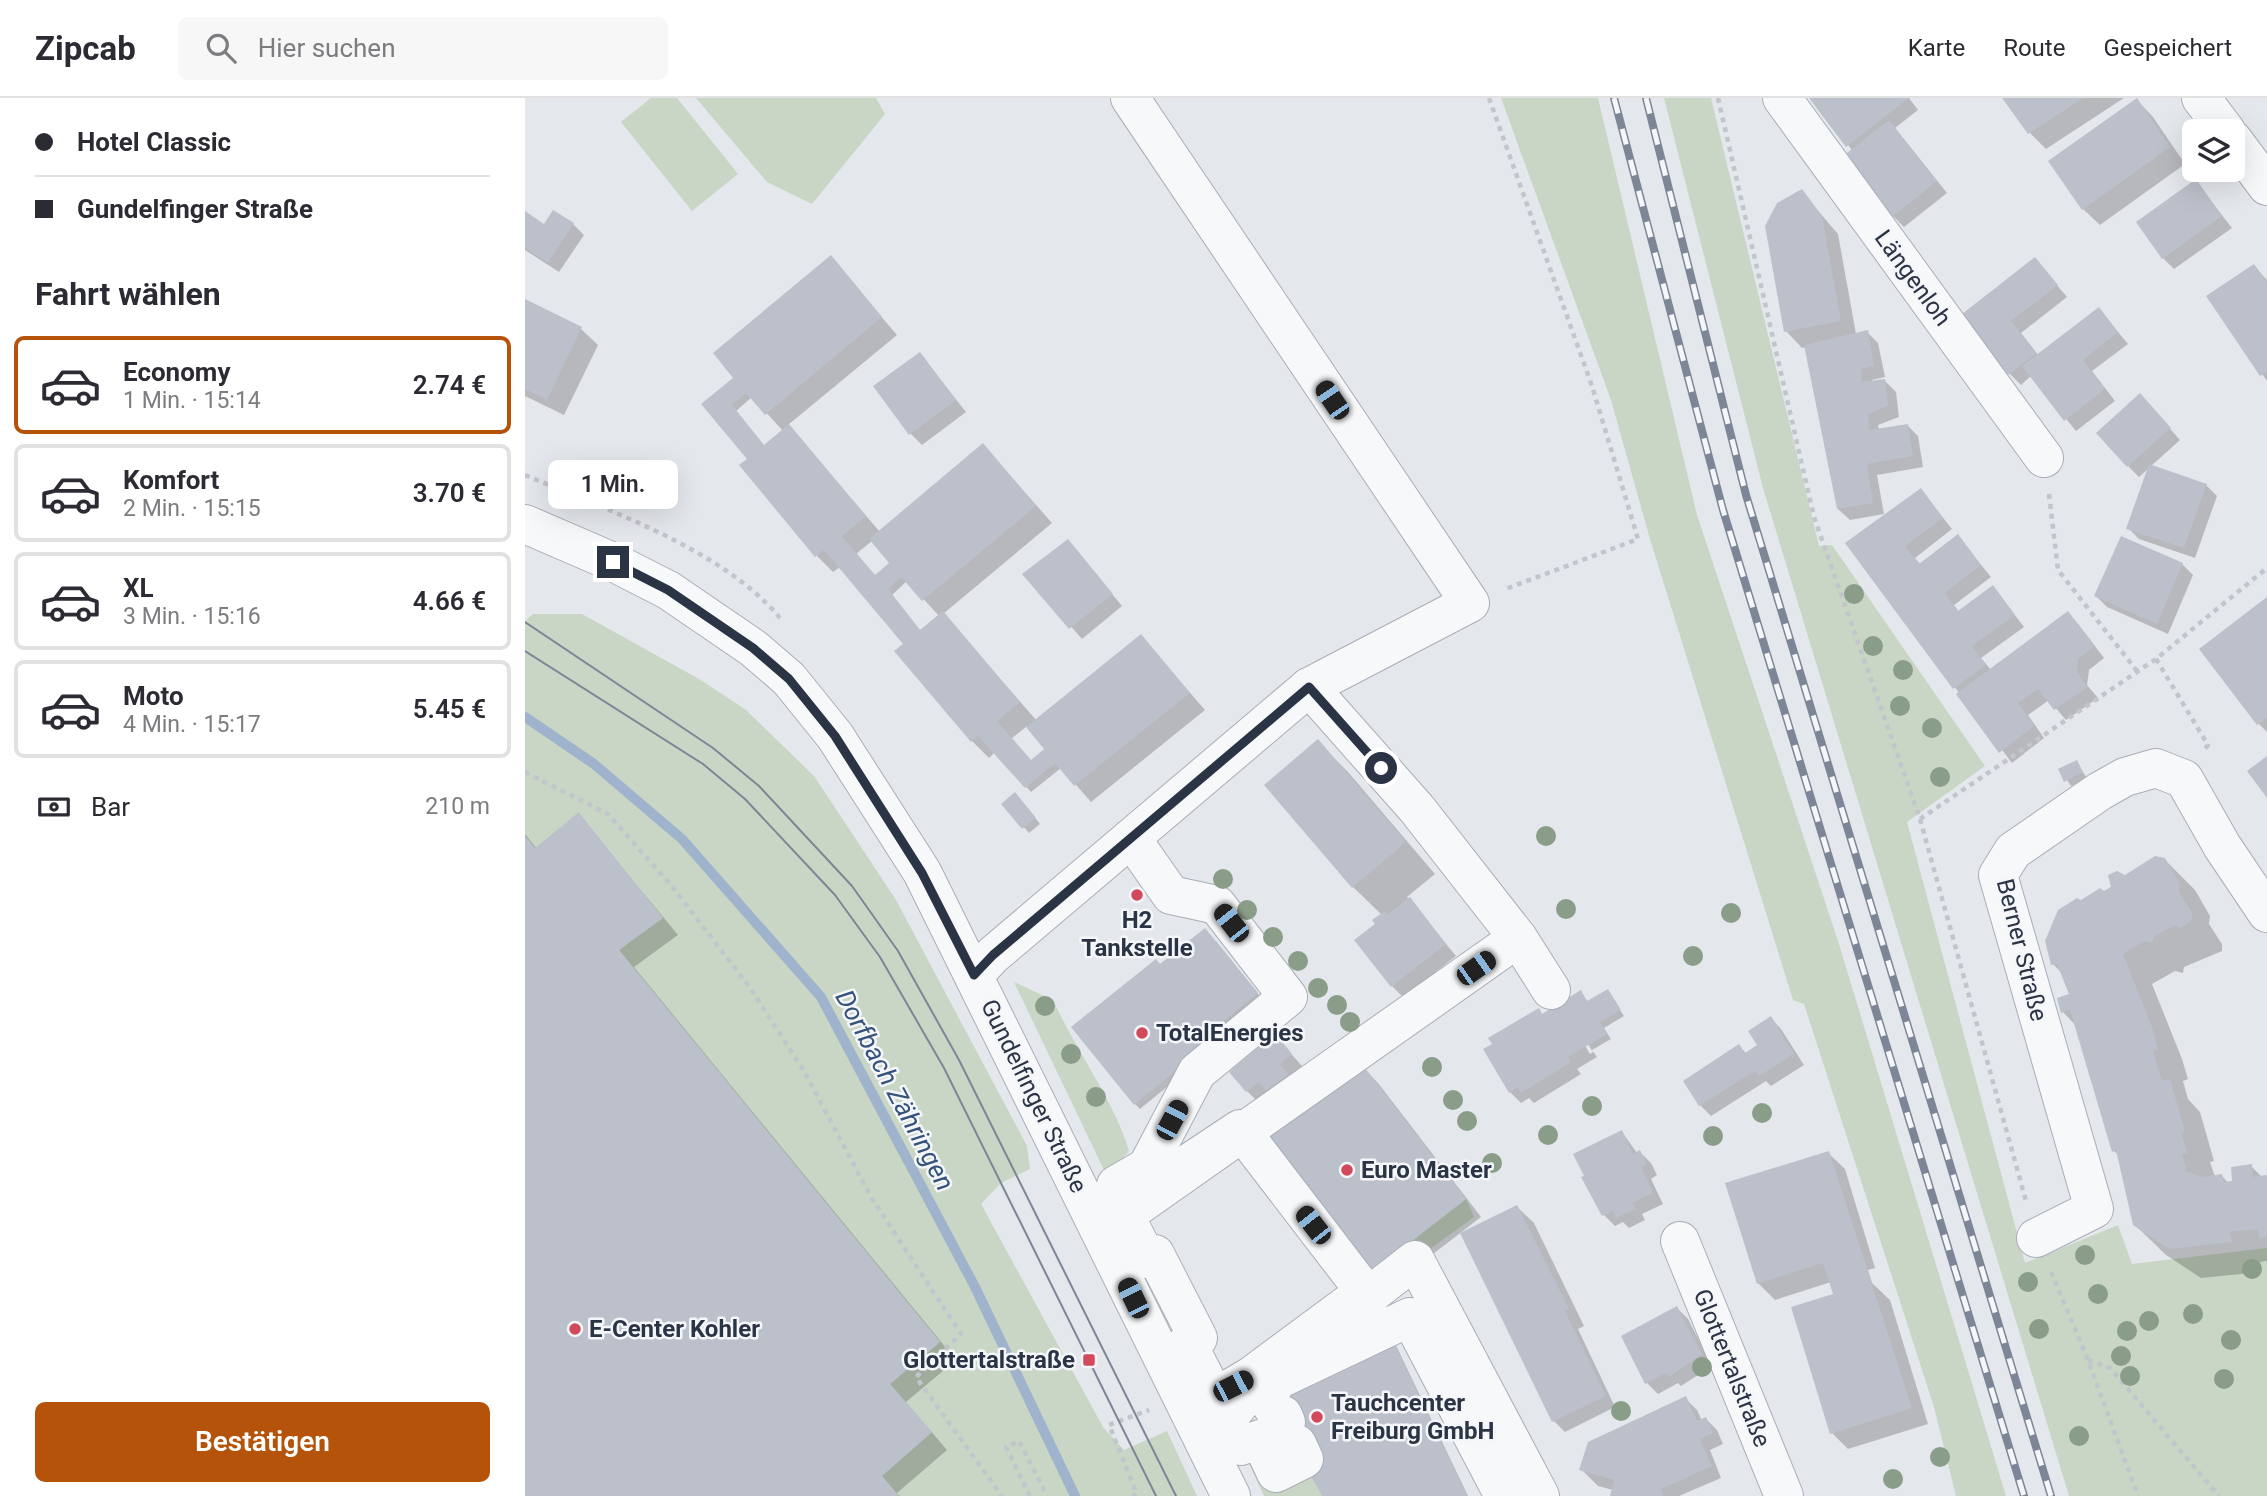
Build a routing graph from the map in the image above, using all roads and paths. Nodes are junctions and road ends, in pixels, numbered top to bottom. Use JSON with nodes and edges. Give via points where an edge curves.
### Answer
{"nodes":[{"id":1,"x":1130,"y":98,"type":"edge"},
{"id":2,"x":1489,"y":98,"type":"edge"},
{"id":3,"x":1718,"y":98,"type":"edge"},
{"id":4,"x":1781,"y":98,"type":"edge"},
{"id":5,"x":2201,"y":98,"type":"edge"},
{"id":6,"x":2217,"y":119,"type":"edge"},
{"id":7,"x":2245,"y":156,"type":"edge"},
{"id":8,"x":2267,"y":186,"type":"edge"},
{"id":9,"x":2044,"y":458,"type":"joint"},
{"id":10,"x":529,"y":532,"type":"edge"},
{"id":11,"x":2267,"y":568,"type":"edge"},
{"id":12,"x":1470,"y":603,"type":"junction"},
{"id":13,"x":2157,"y":659,"type":"junction"},
{"id":14,"x":2137,"y":671,"type":"junction"},
{"id":15,"x":1309,"y":687,"type":"junction"},
{"id":16,"x":525,"y":772,"type":"edge"},
{"id":17,"x":2184,"y":779,"type":"junction"},
{"id":18,"x":1920,"y":819,"type":"junction"},
{"id":19,"x":1131,"y":838,"type":"junction"},
{"id":20,"x":2267,"y":913,"type":"edge"},
{"id":21,"x":1518,"y":938,"type":"junction"},
{"id":22,"x":974,"y":975,"type":"junction"},
{"id":23,"x":1551,"y":990,"type":"dead end"},
{"id":24,"x":1243,"y":1133,"type":"junction"},
{"id":25,"x":1104,"y":1217,"type":"junction"},
{"id":26,"x":2036,"y":1238,"type":"junction"},
{"id":27,"x":1680,"y":1241,"type":"dead end"},
{"id":28,"x":2088,"y":1360,"type":"junction"},
{"id":29,"x":1189,"y":1379,"type":"junction"},
{"id":30,"x":1109,"y":1425,"type":"dead end"},
{"id":31,"x":1217,"y":1434,"type":"junction"},
{"id":32,"x":1002,"y":1496,"type":"edge"},
{"id":33,"x":1030,"y":1496,"type":"edge"},
{"id":34,"x":1047,"y":1496,"type":"edge"},
{"id":35,"x":1132,"y":1496,"type":"edge"},
{"id":36,"x":1231,"y":1496,"type":"edge"},
{"id":37,"x":1504,"y":1496,"type":"edge"},
{"id":38,"x":1519,"y":1496,"type":"edge"},
{"id":39,"x":1540,"y":1496,"type":"edge"},
{"id":40,"x":1784,"y":1496,"type":"edge"},
{"id":41,"x":2138,"y":1496,"type":"edge"},
{"id":42,"x":2219,"y":1496,"type":"edge"}],
"edges":[{"from":1,"to":12,"type":"street"},
{"from":2,"to":12,"type":"path","via":[[1592,386],[1638,539]]},
{"from":3,"to":18,"type":"path","via":[[1814,517]]},
{"from":4,"to":9,"type":"street","name":"Längenloh"},
{"from":5,"to":6,"type":"street"},
{"from":7,"to":8,"type":"street"},
{"from":9,"to":14,"type":"path","via":[[2058,570]]},
{"from":10,"to":22,"type":"street","name":"Gundelfinger Straße","via":[[613,562],[668,590],[753,648],[789,679],[835,736],[922,873]]},
{"from":11,"to":13,"type":"path"},
{"from":12,"to":15,"type":"street"},
{"from":13,"to":14,"type":"path"},
{"from":13,"to":17,"type":"path","via":[[2209,745]]},
{"from":14,"to":18,"type":"path"},
{"from":15,"to":19,"type":"street"},
{"from":15,"to":21,"type":"street","via":[[1417,809]]},
{"from":16,"to":32,"type":"path","via":[[608,814],[670,884],[748,985],[804,1071],[871,1198],[961,1334],[916,1377]]},
{"from":17,"to":20,"type":"street"},
{"from":17,"to":26,"type":"street","name":"Berner Straße","via":[[2156,768],[2117,782],[2013,851],[1998,875],[2094,1209]]},
{"from":18,"to":26,"type":"path"},
{"from":19,"to":22,"type":"street"},
{"from":19,"to":25,"type":"street","via":[[1171,895],[1217,905],[1288,997],[1198,1072],[1147,1167]]},
{"from":21,"to":23,"type":"street"},
{"from":21,"to":24,"type":"street"},
{"from":22,"to":25,"type":"street","name":"Gundelfinger Straße"},
{"from":24,"to":25,"type":"street"},
{"from":24,"to":29,"type":"street","via":[[1358,1283],[1359,1296],[1217,1401]]},
{"from":25,"to":29,"type":"street","name":"Gundelfinger Straße"},
{"from":26,"to":28,"type":"path"},
{"from":27,"to":40,"type":"street","name":"Glottertalstraße"},
{"from":28,"to":41,"type":"path"},
{"from":28,"to":42,"type":"path","via":[[2110,1368]]},
{"from":29,"to":31,"type":"street","name":"Gundelfinger Straße"},
{"from":30,"to":35,"type":"path","via":[[1137,1494]]},
{"from":31,"to":36,"type":"street","name":"Gundelfinger Straße"},
{"from":31,"to":37,"type":"street","via":[[1241,1446],[1260,1439],[1276,1473],[1304,1458],[1297,1444],[1291,1447],[1280,1424],[1286,1422],[1283,1415],[1278,1418],[1267,1385],[1410,1317]]},
{"from":31,"to":38,"type":"street","via":[[1238,1423],[1263,1381],[1420,1303]]},
{"from":31,"to":39,"type":"street","via":[[1223,1416],[1228,1418],[1258,1381],[1361,1325],[1370,1295],[1415,1260]]},
{"from":33,"to":34,"type":"path","via":[[1006,1447],[1019,1441]]}]}
